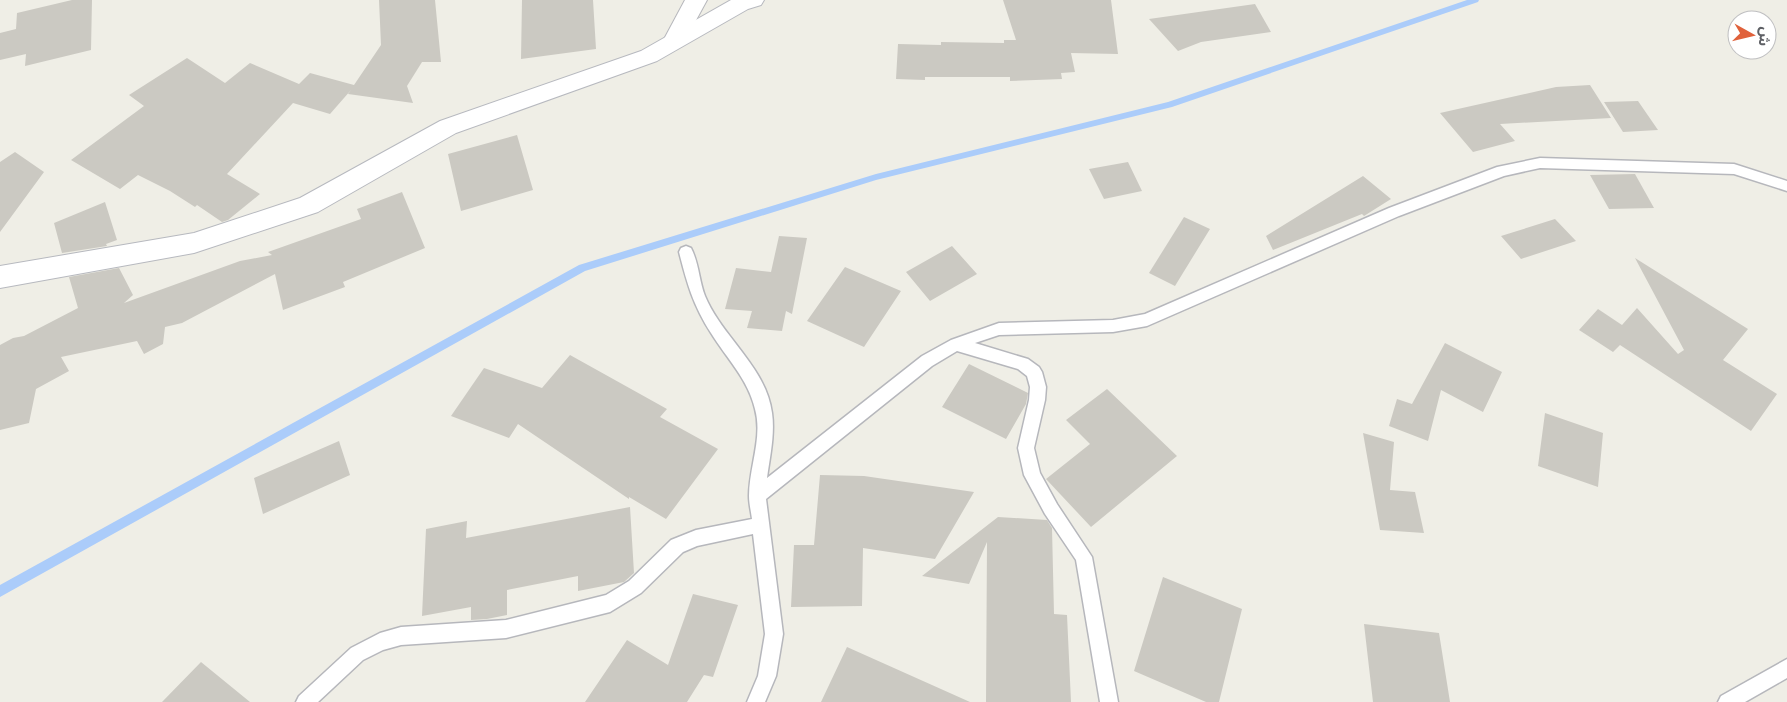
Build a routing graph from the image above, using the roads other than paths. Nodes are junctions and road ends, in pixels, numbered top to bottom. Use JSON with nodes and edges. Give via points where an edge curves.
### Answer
{"nodes":[{"id":1,"x":696,"y":0,"type":"edge"},
{"id":2,"x":753,"y":0,"type":"edge"},
{"id":3,"x":674,"y":41,"type":"junction"},
{"id":4,"x":1787,"y":186,"type":"edge"},
{"id":5,"x":686,"y":252,"type":"dead end"},
{"id":6,"x":0,"y":277,"type":"edge"},
{"id":7,"x":956,"y":344,"type":"junction"},
{"id":8,"x":757,"y":496,"type":"junction"},
{"id":9,"x":760,"y":525,"type":"junction"},
{"id":10,"x":1787,"y":668,"type":"edge"},
{"id":11,"x":305,"y":702,"type":"edge"},
{"id":12,"x":756,"y":702,"type":"edge"},
{"id":13,"x":1109,"y":702,"type":"edge"},
{"id":14,"x":1727,"y":702,"type":"edge"}],
"edges":[{"from":1,"to":3,"type":"street"},
{"from":2,"to":3,"type":"street"},
{"from":3,"to":6,"type":"street","via":[[649,56],[448,127],[309,205],[194,243]]},
{"from":4,"to":7,"type":"lane","via":[[1734,169],[1540,163],[1502,171],[1394,212],[1147,320],[1113,326],[999,329]]},
{"from":5,"to":8,"type":"lane","via":[[698,297],[747,371],[764,411],[766,433]]},
{"from":7,"to":8,"type":"lane","via":[[927,360]]},
{"from":7,"to":13,"type":"lane","via":[[1023,364],[1034,372],[1037,400],[1026,448],[1032,475],[1084,557]]},
{"from":8,"to":9,"type":"lane"},
{"from":9,"to":11,"type":"lane","via":[[696,538],[677,546],[636,587],[610,603],[506,629],[401,636],[380,642],[357,654]]},
{"from":9,"to":12,"type":"lane","via":[[774,634],[767,676]]},
{"from":10,"to":14,"type":"lane"}]}
